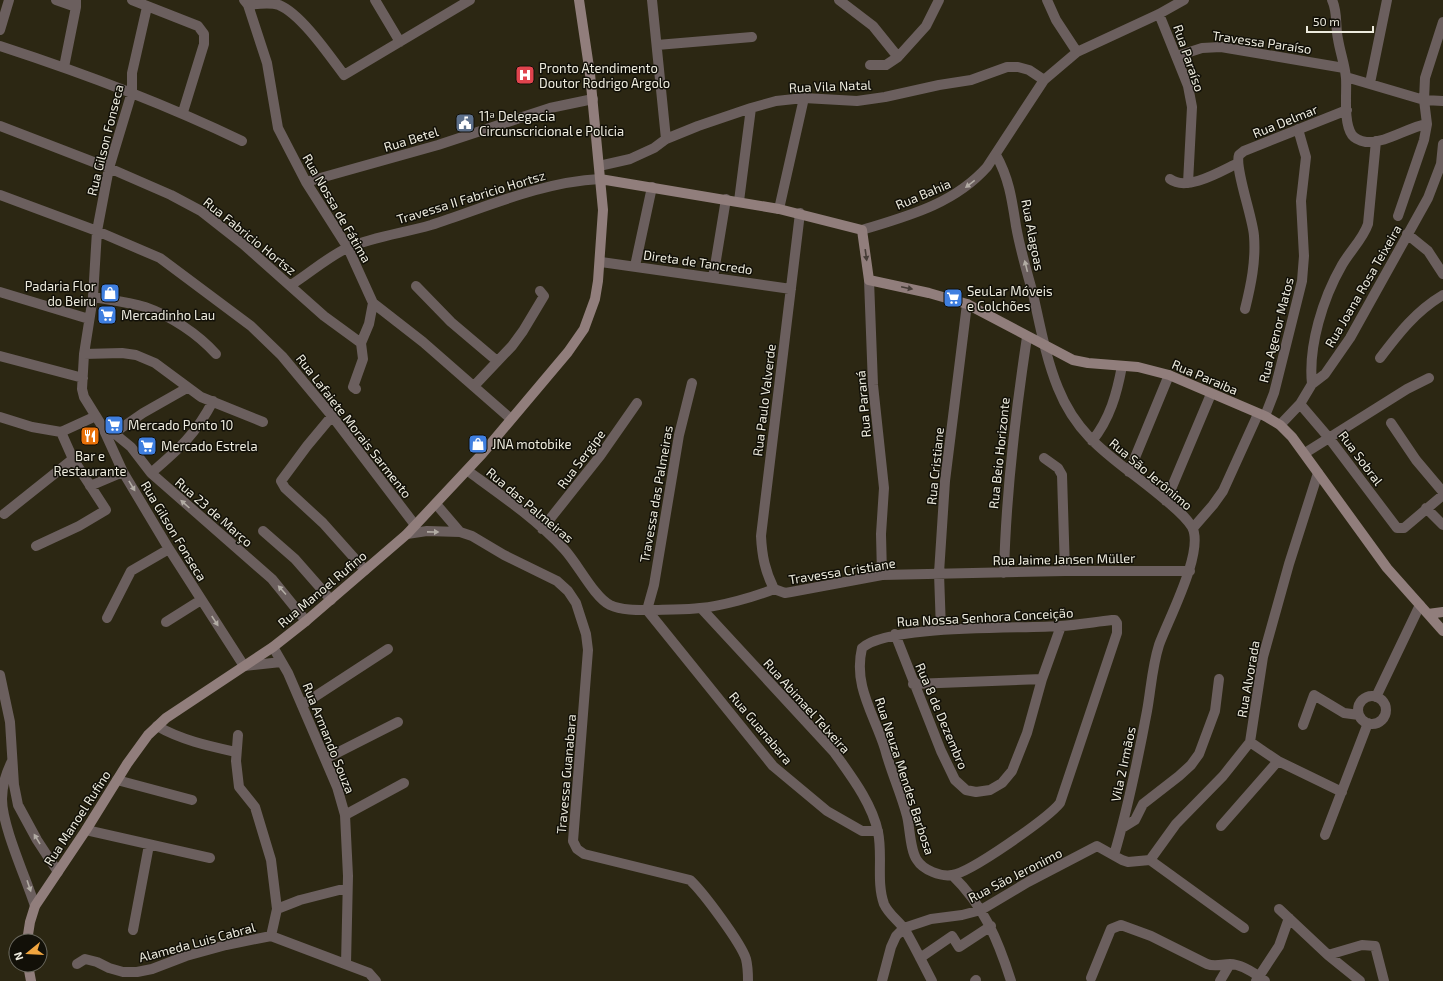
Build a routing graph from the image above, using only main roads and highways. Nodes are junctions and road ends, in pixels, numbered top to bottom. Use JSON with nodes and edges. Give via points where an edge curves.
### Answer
{"nodes":[{"id":1,"x":579,"y":0,"type":"edge"},
{"id":2,"x":600,"y":179,"type":"junction"},
{"id":3,"x":869,"y":280,"type":"joint"},
{"id":4,"x":1443,"y":612,"type":"edge"},
{"id":5,"x":1428,"y":614,"type":"junction"},
{"id":6,"x":1443,"y":631,"type":"edge"},
{"id":7,"x":28,"y":933,"type":"edge"}],
"edges":[{"from":1,"to":2,"type":"main road","name":"Rua Manoel Rufino","via":[[587,44]]},
{"from":2,"to":3,"type":"main road","name":"Rua Paraná","one_way":true,"via":[[739,201],[800,213],[862,230]]},
{"from":2,"to":7,"type":"main road","name":"Rua Manoel Rufino","via":[[604,210],[601,262],[595,299],[584,329],[568,352],[468,470],[407,534],[273,647],[157,726],[133,754],[36,906]]},
{"from":3,"to":5,"type":"main road","name":"Rua Paraiba","one_way":true,"via":[[967,304],[1073,360],[1138,367],[1169,375],[1280,425],[1305,454],[1387,568]]},
{"from":4,"to":5,"type":"main road"},
{"from":5,"to":6,"type":"main road","name":"Rua Paraiba"}]}
